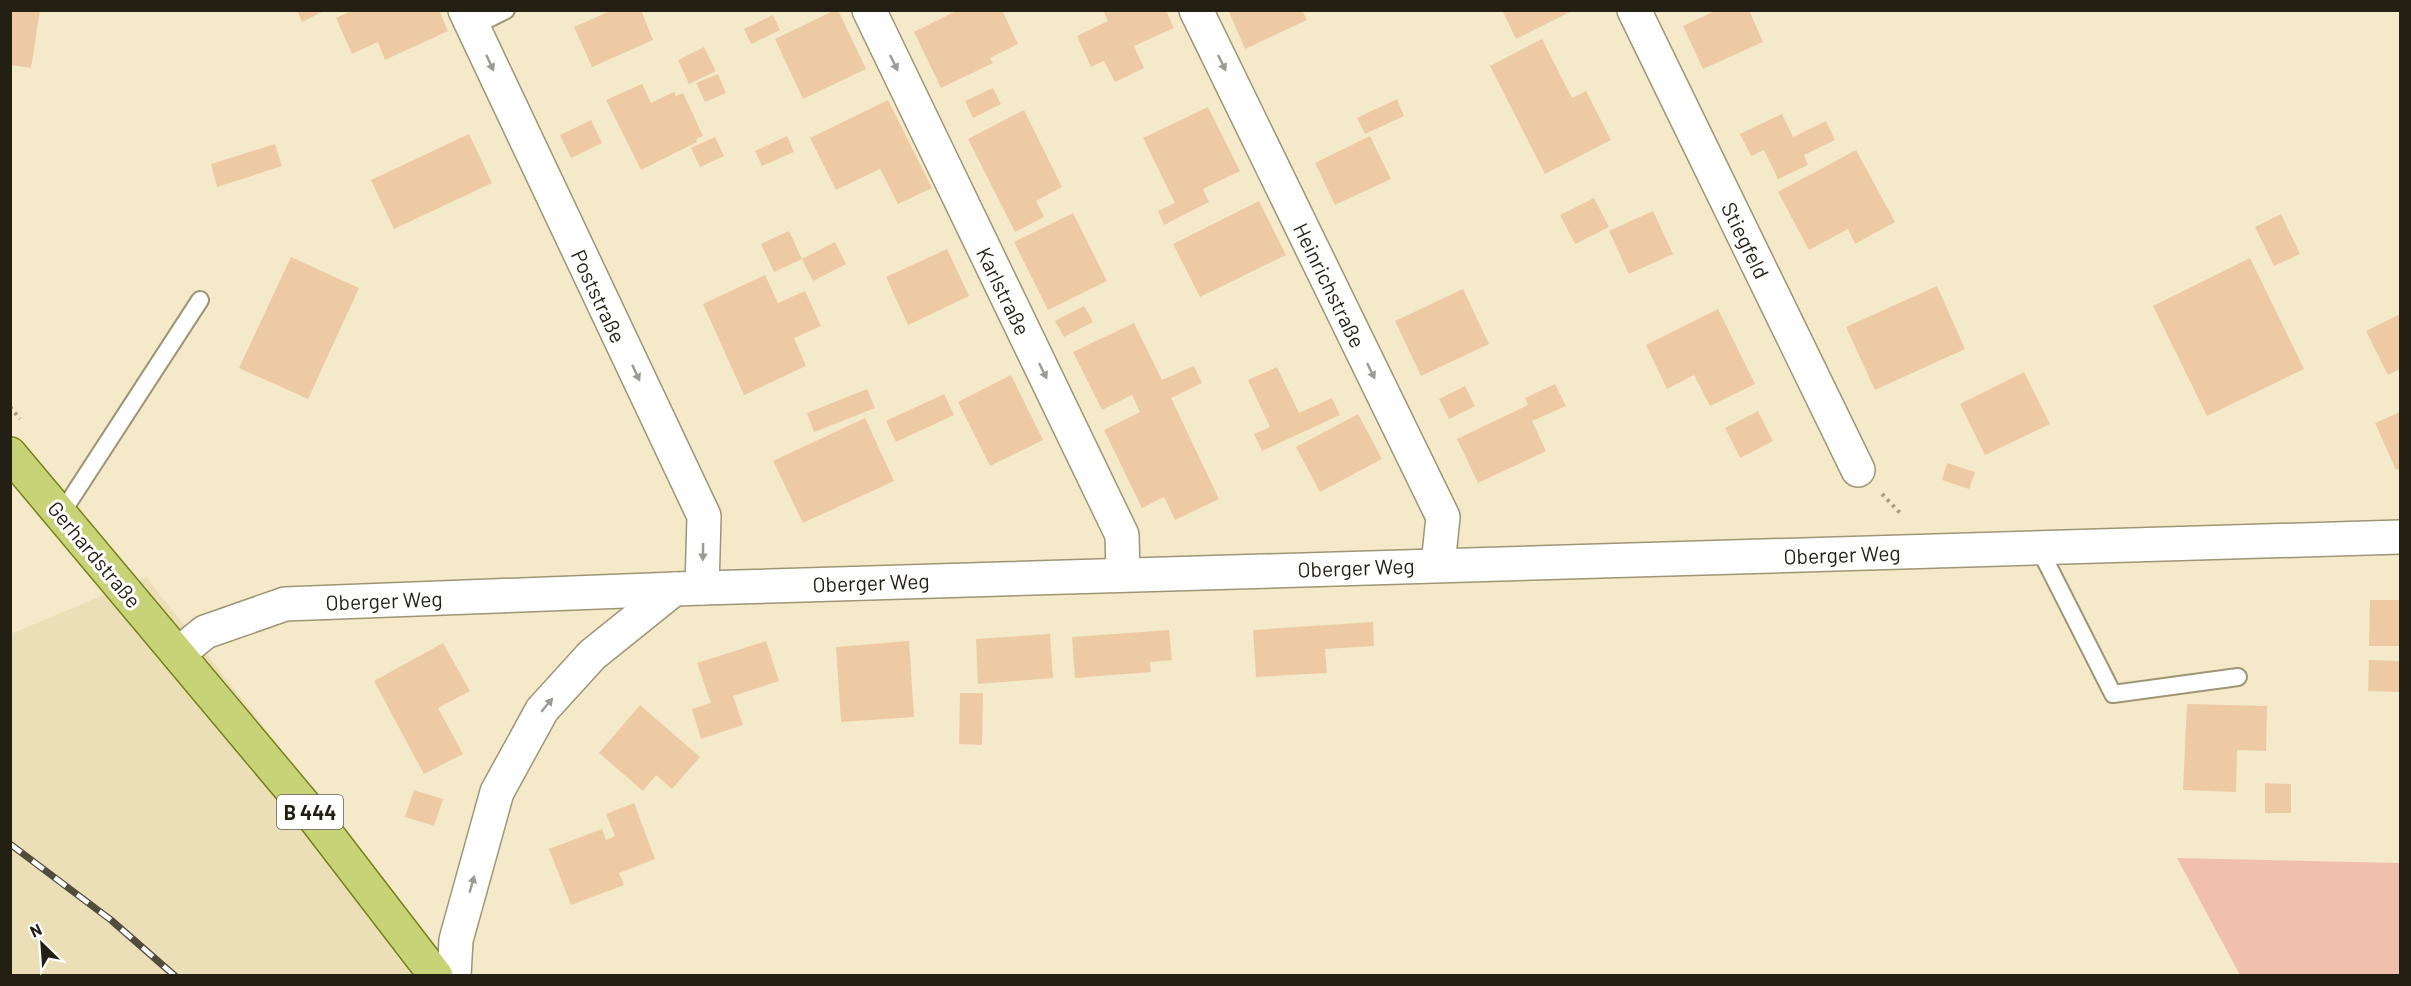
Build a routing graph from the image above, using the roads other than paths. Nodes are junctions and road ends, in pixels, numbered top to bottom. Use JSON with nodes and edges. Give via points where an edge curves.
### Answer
{"nodes":[{"id":1,"x":506,"y":10,"type":"edge"},
{"id":2,"x":869,"y":10,"type":"edge"},
{"id":3,"x":1196,"y":10,"type":"edge"},
{"id":4,"x":1634,"y":10,"type":"edge"},
{"id":5,"x":469,"y":19,"type":"edge"},
{"id":6,"x":200,"y":300,"type":"dead end"},
{"id":7,"x":10,"y":454,"type":"edge"},
{"id":8,"x":1858,"y":470,"type":"dead end"},
{"id":9,"x":61,"y":514,"type":"junction"},
{"id":10,"x":2400,"y":537,"type":"edge"},
{"id":11,"x":2038,"y":548,"type":"junction"},
{"id":12,"x":1438,"y":565,"type":"junction"},
{"id":13,"x":1123,"y":575,"type":"junction"},
{"id":14,"x":688,"y":588,"type":"junction"},
{"id":15,"x":178,"y":654,"type":"junction"},
{"id":16,"x":2238,"y":677,"type":"dead end"},
{"id":17,"x":436,"y":975,"type":"edge"},
{"id":18,"x":454,"y":975,"type":"edge"}],
"edges":[{"from":1,"to":5,"type":"lane"},
{"from":2,"to":13,"type":"street","name":"Karlstraße","one_way":true,"via":[[1122,535]]},
{"from":3,"to":12,"type":"street","name":"Heinrichstraße","one_way":true,"via":[[1443,517]]},
{"from":4,"to":8,"type":"street","name":"Stiegfeld"},
{"from":5,"to":14,"type":"street","name":"Poststraße","one_way":true,"via":[[704,516]]},
{"from":6,"to":9,"type":"lane"},
{"from":7,"to":9,"type":"main road","name":"Gerhardstraße","number":"B 444"},
{"from":9,"to":15,"type":"main road","name":"Gerhardstraße","number":"B 444"},
{"from":10,"to":11,"type":"street","name":"Oberger Weg"},
{"from":11,"to":12,"type":"street","name":"Oberger Weg"},
{"from":11,"to":16,"type":"lane","via":[[2113,694]]},
{"from":12,"to":13,"type":"street","name":"Oberger Weg"},
{"from":13,"to":14,"type":"street","name":"Oberger Weg"},
{"from":14,"to":15,"type":"street","name":"Oberger Weg","via":[[285,604],[205,632]]},
{"from":18,"to":14,"type":"street","one_way":true,"via":[[456,940],[497,792],[542,710],[592,655]]},
{"from":15,"to":17,"type":"main road","number":"B 444","via":[[310,812]]}]}
